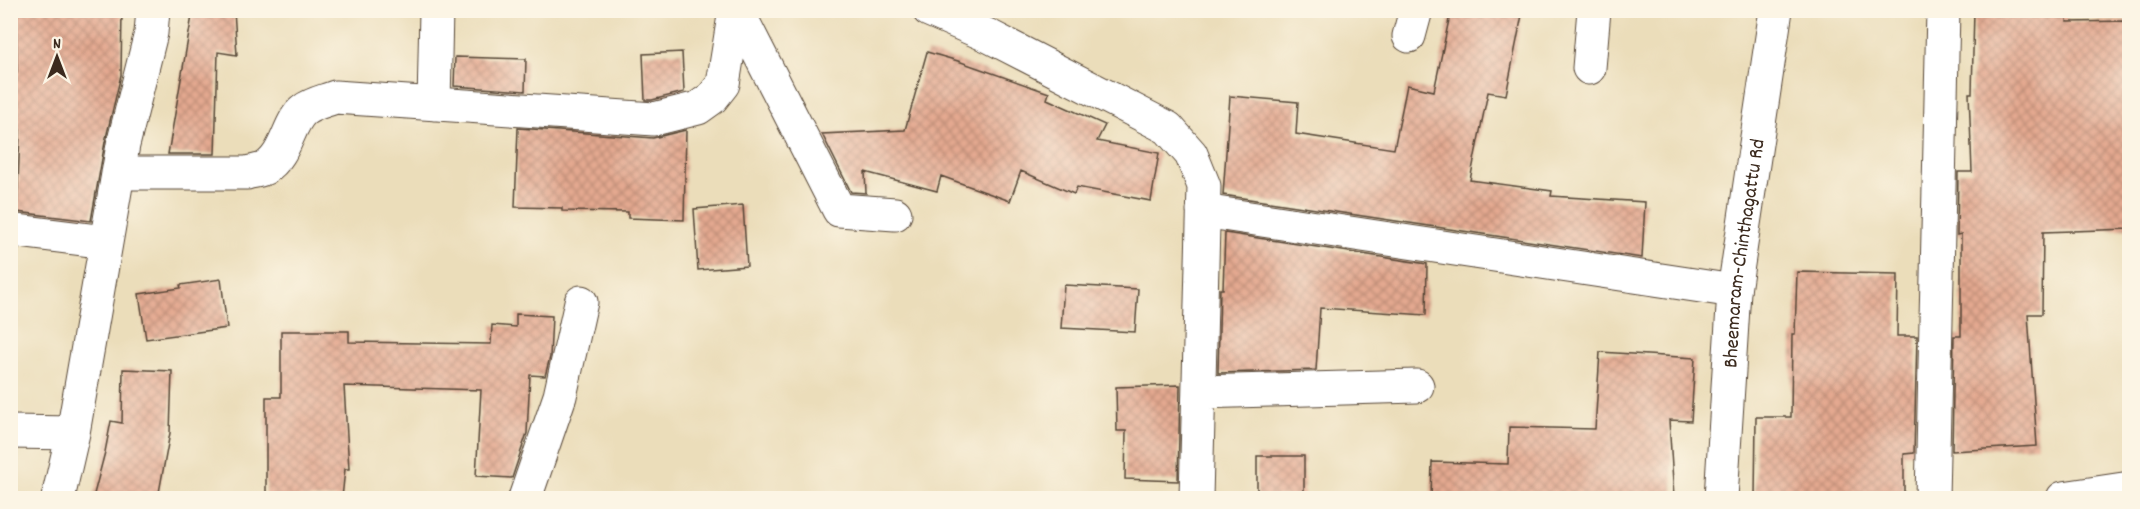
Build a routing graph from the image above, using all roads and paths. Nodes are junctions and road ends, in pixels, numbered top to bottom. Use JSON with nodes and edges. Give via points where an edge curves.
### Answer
{"nodes":[{"id":1,"x":153,"y":10,"type":"edge"},
{"id":2,"x":436,"y":10,"type":"edge"},
{"id":3,"x":736,"y":10,"type":"edge"},
{"id":4,"x":929,"y":10,"type":"edge"},
{"id":5,"x":1594,"y":10,"type":"edge"},
{"id":6,"x":1776,"y":10,"type":"edge"},
{"id":7,"x":1943,"y":10,"type":"edge"},
{"id":8,"x":1589,"y":68,"type":"dead end"},
{"id":9,"x":434,"y":104,"type":"junction"},
{"id":10,"x":118,"y":172,"type":"junction"},
{"id":11,"x":1203,"y":211,"type":"junction"},
{"id":12,"x":895,"y":213,"type":"dead end"},
{"id":13,"x":10,"y":230,"type":"edge"},
{"id":14,"x":106,"y":242,"type":"junction"},
{"id":15,"x":1734,"y":291,"type":"junction"},
{"id":16,"x":580,"y":302,"type":"dead end"},
{"id":17,"x":1417,"y":386,"type":"dead end"},
{"id":18,"x":1199,"y":392,"type":"junction"},
{"id":19,"x":10,"y":432,"type":"edge"},
{"id":20,"x":73,"y":433,"type":"junction"},
{"id":21,"x":2130,"y":488,"type":"edge"},
{"id":22,"x":58,"y":498,"type":"edge"},
{"id":23,"x":525,"y":498,"type":"edge"},
{"id":24,"x":1196,"y":498,"type":"edge"},
{"id":25,"x":1721,"y":498,"type":"edge"},
{"id":26,"x":1932,"y":498,"type":"edge"},
{"id":27,"x":2063,"y":498,"type":"edge"}],
"edges":[{"from":1,"to":10,"type":"street"},
{"from":2,"to":9,"type":"street"},
{"from":3,"to":9,"type":"street","via":[[723,84],[698,108],[654,119]]},
{"from":3,"to":12,"type":"street","via":[[838,210]]},
{"from":4,"to":11,"type":"street","via":[[989,36],[1168,128],[1191,154],[1204,186]]},
{"from":5,"to":8,"type":"street"},
{"from":6,"to":15,"type":"street","name":"Bheemaram-Chinthagattu Rd"},
{"from":7,"to":26,"type":"street"},
{"from":9,"to":10,"type":"street","via":[[335,98],[314,104],[302,111],[286,145],[265,168],[247,172]]},
{"from":10,"to":14,"type":"street"},
{"from":11,"to":15,"type":"street"},
{"from":11,"to":18,"type":"street"},
{"from":13,"to":14,"type":"street"},
{"from":14,"to":20,"type":"street"},
{"from":15,"to":25,"type":"street","name":"Bheemaram-Chinthagattu Rd"},
{"from":16,"to":23,"type":"street","via":[[560,396]]},
{"from":17,"to":18,"type":"street"},
{"from":18,"to":24,"type":"street"},
{"from":19,"to":20,"type":"street"},
{"from":20,"to":22,"type":"street"},
{"from":21,"to":27,"type":"street"}]}
